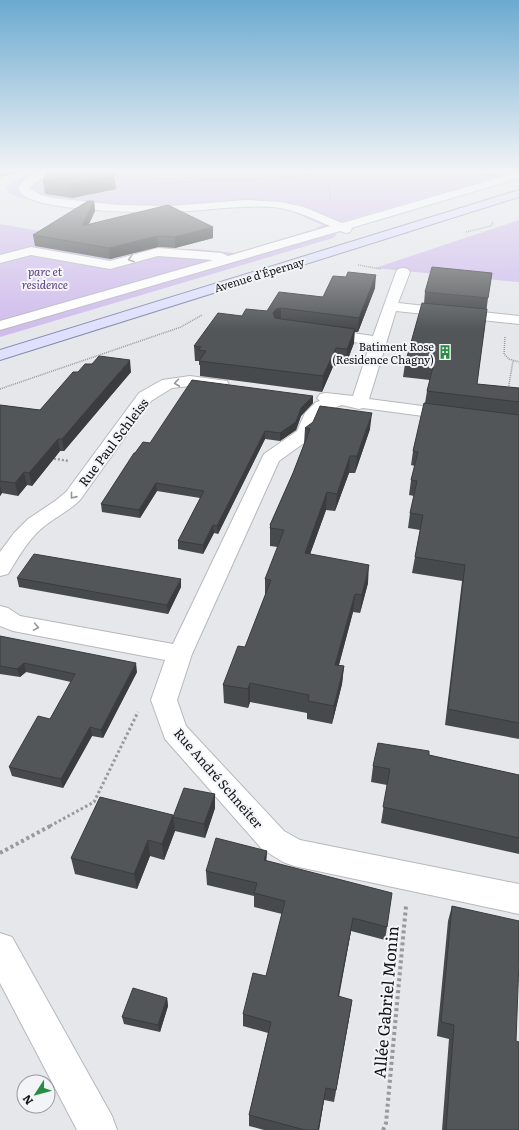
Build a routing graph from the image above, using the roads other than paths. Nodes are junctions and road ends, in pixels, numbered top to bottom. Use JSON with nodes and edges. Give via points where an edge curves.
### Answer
{"nodes":[{"id":1,"x":336,"y":225,"type":"edge"},
{"id":2,"x":350,"y":225,"type":"edge"},
{"id":3,"x":415,"y":225,"type":"edge"},
{"id":4,"x":342,"y":227,"type":"junction"},
{"id":5,"x":369,"y":239,"type":"junction"},
{"id":6,"x":239,"y":257,"type":"junction"},
{"id":7,"x":0,"y":259,"type":"edge"},
{"id":8,"x":403,"y":272,"type":"road end"},
{"id":9,"x":390,"y":306,"type":"junction"},
{"id":10,"x":513,"y":319,"type":"edge"},
{"id":11,"x":0,"y":326,"type":"edge"},
{"id":12,"x":311,"y":332,"type":"edge"},
{"id":13,"x":379,"y":341,"type":"junction"},
{"id":14,"x":0,"y":355,"type":"edge"},
{"id":15,"x":238,"y":387,"type":"edge"},
{"id":16,"x":309,"y":396,"type":"edge"},
{"id":17,"x":350,"y":402,"type":"junction"},
{"id":18,"x":471,"y":418,"type":"edge"},
{"id":19,"x":0,"y":569,"type":"edge"},
{"id":20,"x":0,"y":614,"type":"edge"},
{"id":21,"x":180,"y":654,"type":"junction"},
{"id":22,"x":519,"y":898,"type":"edge"},
{"id":23,"x":0,"y":949,"type":"edge"},
{"id":24,"x":98,"y":1130,"type":"edge"}],
"edges":[{"from":1,"to":4,"type":"street"},
{"from":2,"to":4,"type":"street"},
{"from":3,"to":5,"type":"main road","name":"Avenue d'Épernay"},
{"from":4,"to":5,"type":"street"},
{"from":4,"to":6,"type":"street"},
{"from":5,"to":14,"type":"main road","name":"Avenue d'Épernay"},
{"from":6,"to":7,"type":"street","one_way":true,"via":[[158,252],[110,265],[31,251]]},
{"from":6,"to":11,"type":"street"},
{"from":8,"to":9,"type":"street"},
{"from":9,"to":10,"type":"street"},
{"from":9,"to":13,"type":"street"},
{"from":12,"to":13,"type":"street"},
{"from":13,"to":17,"type":"street"},
{"from":15,"to":19,"type":"street","name":"Rue Paul Schleiss","one_way":true,"via":[[190,381],[168,384],[145,397],[65,505],[44,516],[29,528]]},
{"from":16,"to":17,"type":"street"},
{"from":17,"to":18,"type":"street"},
{"from":17,"to":21,"type":"street","via":[[322,406],[311,417],[305,434],[271,458]]},
{"from":20,"to":21,"type":"street","one_way":true,"via":[[13,623]]},
{"from":21,"to":22,"type":"street","name":"Rue André Schneiter","via":[[165,701],[175,731],[273,840],[294,852]]},
{"from":23,"to":24,"type":"street"}]}
